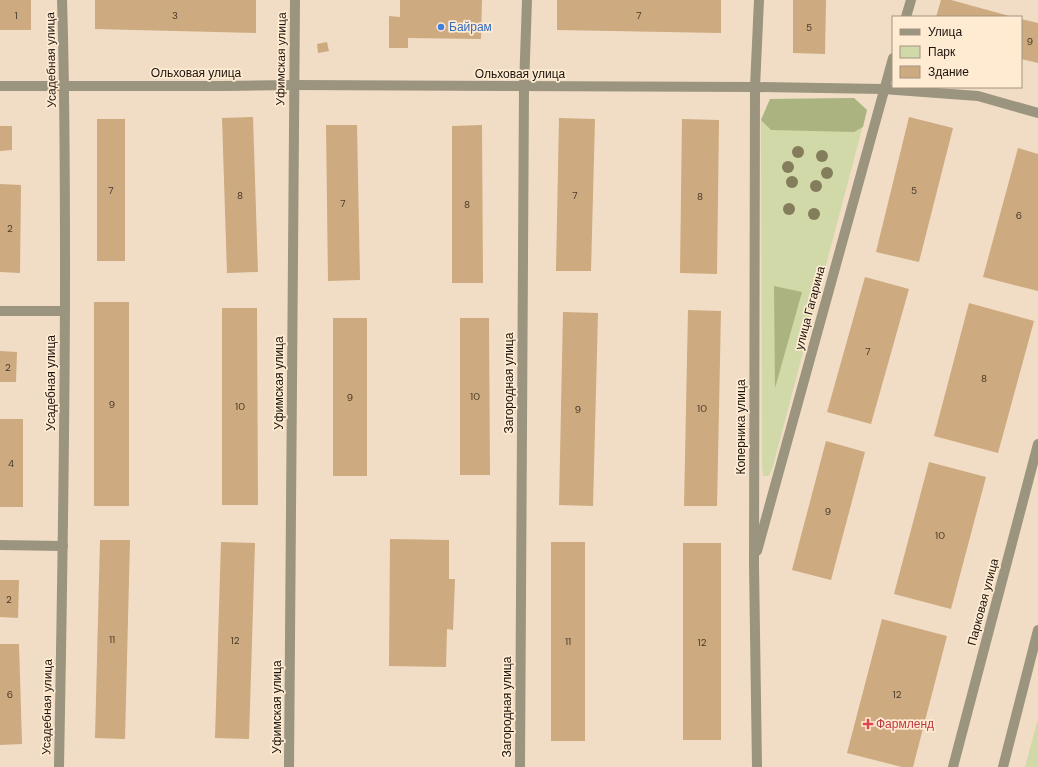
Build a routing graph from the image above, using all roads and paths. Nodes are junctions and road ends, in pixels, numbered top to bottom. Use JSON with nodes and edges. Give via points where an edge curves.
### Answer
{"nodes":[{"id":1,"x":62,"y":0,"type":"edge"},
{"id":2,"x":295,"y":0,"type":"edge"},
{"id":3,"x":527,"y":0,"type":"edge"},
{"id":4,"x":759,"y":0,"type":"edge"},
{"id":5,"x":911,"y":0,"type":"edge"},
{"id":6,"x":906,"y":16,"type":"edge"},
{"id":7,"x":892,"y":61,"type":"edge"},
{"id":8,"x":294,"y":85,"type":"junction"},
{"id":9,"x":0,"y":86,"type":"edge"},
{"id":10,"x":65,"y":86,"type":"junction"},
{"id":11,"x":524,"y":87,"type":"junction"},
{"id":12,"x":755,"y":87,"type":"junction"},
{"id":13,"x":883,"y":89,"type":"junction"},
{"id":14,"x":1038,"y":113,"type":"edge"},
{"id":15,"x":0,"y":310,"type":"edge"},
{"id":16,"x":65,"y":311,"type":"junction"},
{"id":17,"x":1038,"y":444,"type":"edge"},
{"id":18,"x":0,"y":545,"type":"edge"},
{"id":19,"x":63,"y":546,"type":"junction"},
{"id":20,"x":754,"y":565,"type":"junction"},
{"id":21,"x":1038,"y":630,"type":"edge"},
{"id":22,"x":59,"y":767,"type":"edge"},
{"id":23,"x":289,"y":767,"type":"edge"},
{"id":24,"x":520,"y":767,"type":"edge"},
{"id":25,"x":757,"y":767,"type":"edge"},
{"id":26,"x":953,"y":767,"type":"edge"},
{"id":27,"x":1003,"y":767,"type":"edge"}],
"edges":[{"from":1,"to":10,"type":"street","name":"Усадебная улица"},
{"from":2,"to":8,"type":"street","name":"Уфимская улица"},
{"from":3,"to":11,"type":"street","name":"Загородная улица"},
{"from":4,"to":12,"type":"street","name":"Коперника улица"},
{"from":5,"to":6,"type":"street"},
{"from":7,"to":13,"type":"street","name":"улица Гагарина"},
{"from":8,"to":10,"type":"street","name":"Ольховая улица"},
{"from":8,"to":11,"type":"street","name":"Ольховая улица"},
{"from":8,"to":23,"type":"street","name":"Уфимская улица"},
{"from":9,"to":10,"type":"street","name":"Ольховая улица"},
{"from":10,"to":16,"type":"street","name":"Усадебная улица"},
{"from":11,"to":12,"type":"street","name":"Ольховая улица"},
{"from":11,"to":24,"type":"street","name":"Загородная улица"},
{"from":12,"to":13,"type":"street","name":"Ольховая улица"},
{"from":12,"to":20,"type":"street","name":"Коперника улица"},
{"from":13,"to":14,"type":"street","name":"Ольховая улица","via":[[978,96]]},
{"from":13,"to":20,"type":"street","name":"улица Гагарина"},
{"from":15,"to":16,"type":"street"},
{"from":16,"to":19,"type":"street","name":"Усадебная улица"},
{"from":17,"to":26,"type":"street","name":"Парковая улица"},
{"from":18,"to":19,"type":"street"},
{"from":19,"to":22,"type":"street","name":"Усадебная улица"},
{"from":20,"to":25,"type":"street","name":"Коперника улица"},
{"from":21,"to":27,"type":"street"}]}
